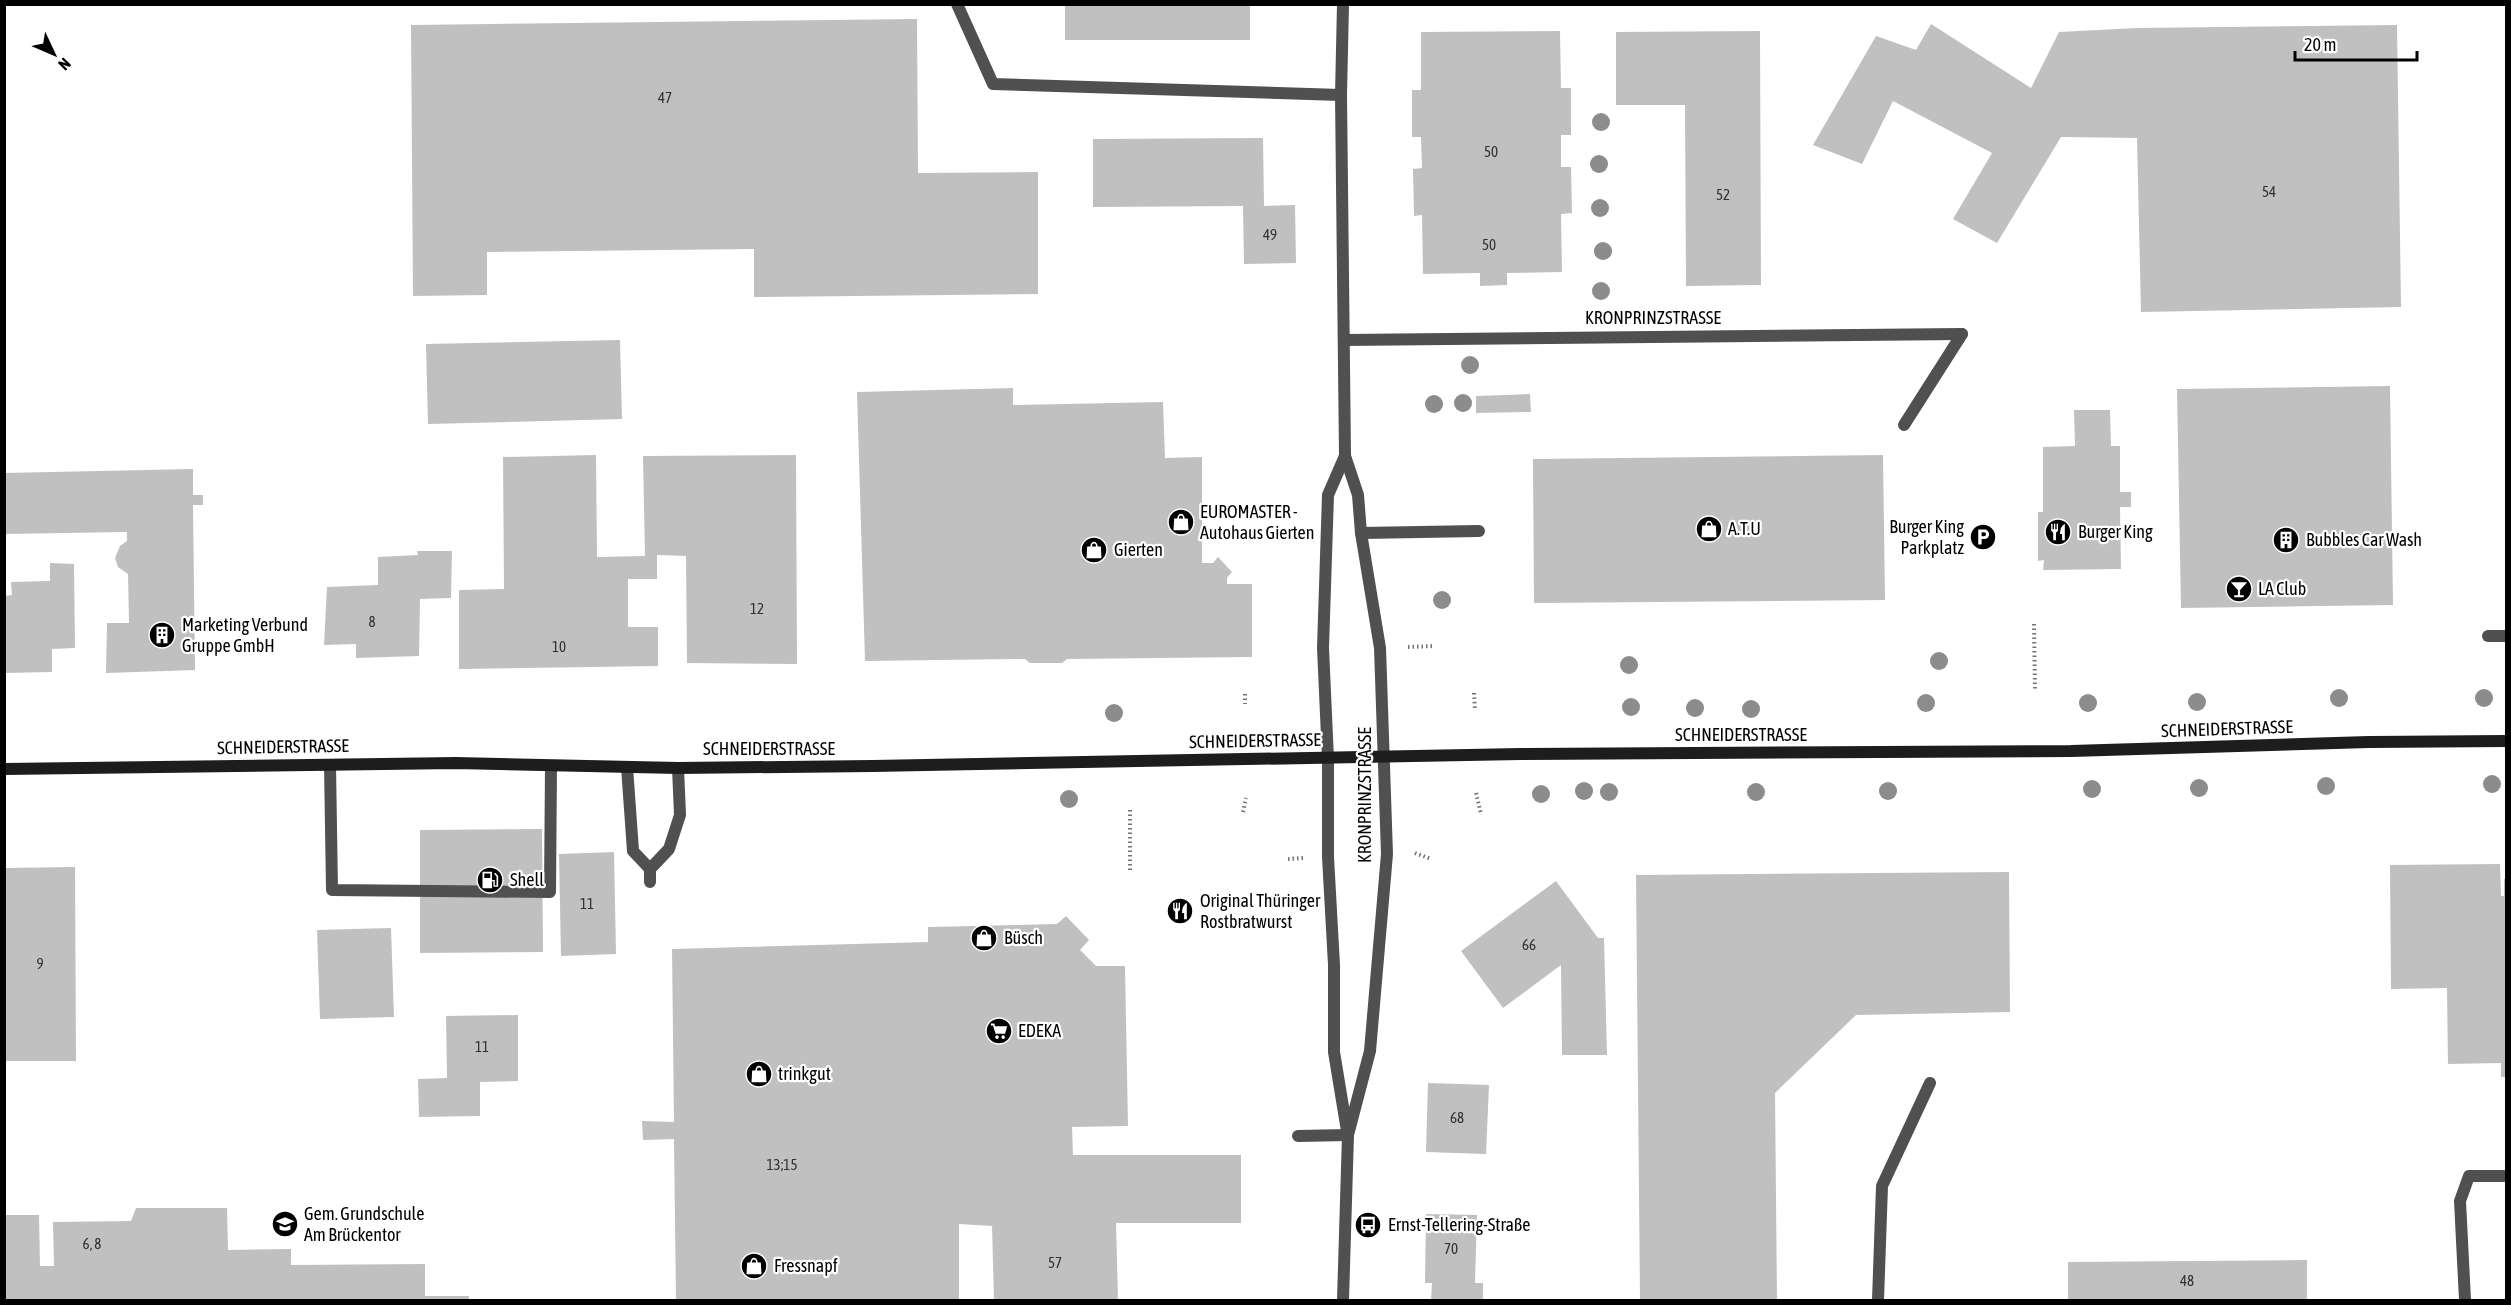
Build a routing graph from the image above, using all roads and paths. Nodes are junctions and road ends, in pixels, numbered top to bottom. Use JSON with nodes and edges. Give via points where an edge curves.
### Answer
{"nodes":[{"id":1,"x":957,"y":4,"type":"edge"},
{"id":2,"x":1343,"y":4,"type":"edge"},
{"id":3,"x":1341,"y":95,"type":"junction"},
{"id":4,"x":1344,"y":340,"type":"junction"},
{"id":5,"x":1904,"y":425,"type":"dead end"},
{"id":6,"x":1345,"y":456,"type":"junction"},
{"id":7,"x":1479,"y":531,"type":"dead end"},
{"id":8,"x":1361,"y":533,"type":"junction"},
{"id":9,"x":2034,"y":624,"type":"dead end"},
{"id":10,"x":2488,"y":636,"type":"dead end"},
{"id":11,"x":2506,"y":636,"type":"edge"},
{"id":12,"x":1434,"y":646,"type":"dead end"},
{"id":13,"x":1403,"y":647,"type":"dead end"},
{"id":14,"x":2035,"y":689,"type":"dead end"},
{"id":15,"x":1474,"y":693,"type":"dead end"},
{"id":16,"x":1245,"y":694,"type":"dead end"},
{"id":17,"x":1245,"y":704,"type":"dead end"},
{"id":18,"x":1475,"y":710,"type":"dead end"},
{"id":19,"x":2506,"y":741,"type":"edge"},
{"id":20,"x":1384,"y":758,"type":"junction"},
{"id":21,"x":1328,"y":759,"type":"junction"},
{"id":22,"x":330,"y":765,"type":"junction"},
{"id":23,"x":551,"y":766,"type":"junction"},
{"id":24,"x":627,"y":767,"type":"junction"},
{"id":25,"x":678,"y":768,"type":"junction"},
{"id":26,"x":4,"y":769,"type":"edge"},
{"id":27,"x":1476,"y":793,"type":"dead end"},
{"id":28,"x":1246,"y":798,"type":"dead end"},
{"id":29,"x":1130,"y":810,"type":"dead end"},
{"id":30,"x":1243,"y":812,"type":"dead end"},
{"id":31,"x":1481,"y":814,"type":"dead end"},
{"id":32,"x":1410,"y":852,"type":"dead end"},
{"id":33,"x":1307,"y":857,"type":"dead end"},
{"id":34,"x":1288,"y":859,"type":"dead end"},
{"id":35,"x":1431,"y":859,"type":"dead end"},
{"id":36,"x":650,"y":868,"type":"junction"},
{"id":37,"x":1130,"y":872,"type":"dead end"},
{"id":38,"x":650,"y":882,"type":"dead end"},
{"id":39,"x":1930,"y":1083,"type":"dead end"},
{"id":40,"x":1347,"y":1135,"type":"junction"},
{"id":41,"x":1298,"y":1136,"type":"dead end"},
{"id":42,"x":2506,"y":1176,"type":"edge"},
{"id":43,"x":1343,"y":1300,"type":"edge"},
{"id":44,"x":1878,"y":1300,"type":"edge"},
{"id":45,"x":2465,"y":1300,"type":"edge"}],
"edges":[{"from":1,"to":3,"type":"street","via":[[993,84]]},
{"from":2,"to":3,"type":"street","name":"KRONPRINZSTRASSE"},
{"from":3,"to":4,"type":"street","name":"KRONPRINZSTRASSE"},
{"from":4,"to":5,"type":"street","name":"KRONPRINZSTRASSE","via":[[1962,334]]},
{"from":4,"to":6,"type":"street","name":"KRONPRINZSTRASSE"},
{"from":6,"to":8,"type":"street","name":"KRONPRINZSTRASSE","via":[[1358,495]]},
{"from":6,"to":21,"type":"street","name":"KRONPRINZSTRASSE","via":[[1328,495],[1323,648]]},
{"from":7,"to":8,"type":"street"},
{"from":8,"to":20,"type":"street","name":"KRONPRINZSTRASSE","via":[[1380,648]]},
{"from":9,"to":14,"type":"path"},
{"from":10,"to":11,"type":"street"},
{"from":12,"to":13,"type":"path"},
{"from":15,"to":18,"type":"path"},
{"from":16,"to":17,"type":"path"},
{"from":19,"to":20,"type":"main road","name":"SCHNEIDERSTRASSE","via":[[2071,751]]},
{"from":20,"to":21,"type":"main road","name":"SCHNEIDERSTRASSE"},
{"from":20,"to":40,"type":"street","name":"KRONPRINZSTRASSE","via":[[1387,854],[1370,1051]]},
{"from":21,"to":25,"type":"main road","name":"SCHNEIDERSTRASSE"},
{"from":21,"to":40,"type":"street","name":"KRONPRINZSTRASSE","via":[[1334,1052]]},
{"from":22,"to":23,"type":"main road","name":"SCHNEIDERSTRASSE"},
{"from":22,"to":23,"type":"street","via":[[332,890],[550,892]]},
{"from":22,"to":26,"type":"main road","name":"SCHNEIDERSTRASSE"},
{"from":23,"to":24,"type":"main road","name":"SCHNEIDERSTRASSE"},
{"from":24,"to":25,"type":"main road","name":"SCHNEIDERSTRASSE"},
{"from":24,"to":36,"type":"street","via":[[633,851]]},
{"from":25,"to":36,"type":"street","via":[[680,815],[669,849]]},
{"from":27,"to":31,"type":"path"},
{"from":28,"to":30,"type":"path"},
{"from":29,"to":37,"type":"path"},
{"from":32,"to":35,"type":"path"},
{"from":33,"to":34,"type":"path"},
{"from":36,"to":38,"type":"street"},
{"from":39,"to":44,"type":"street","via":[[1882,1186]]},
{"from":40,"to":41,"type":"street"},
{"from":40,"to":43,"type":"street","name":"KRONPRINZSTRASSE"},
{"from":42,"to":45,"type":"street","via":[[2469,1176],[2460,1201]]}]}
